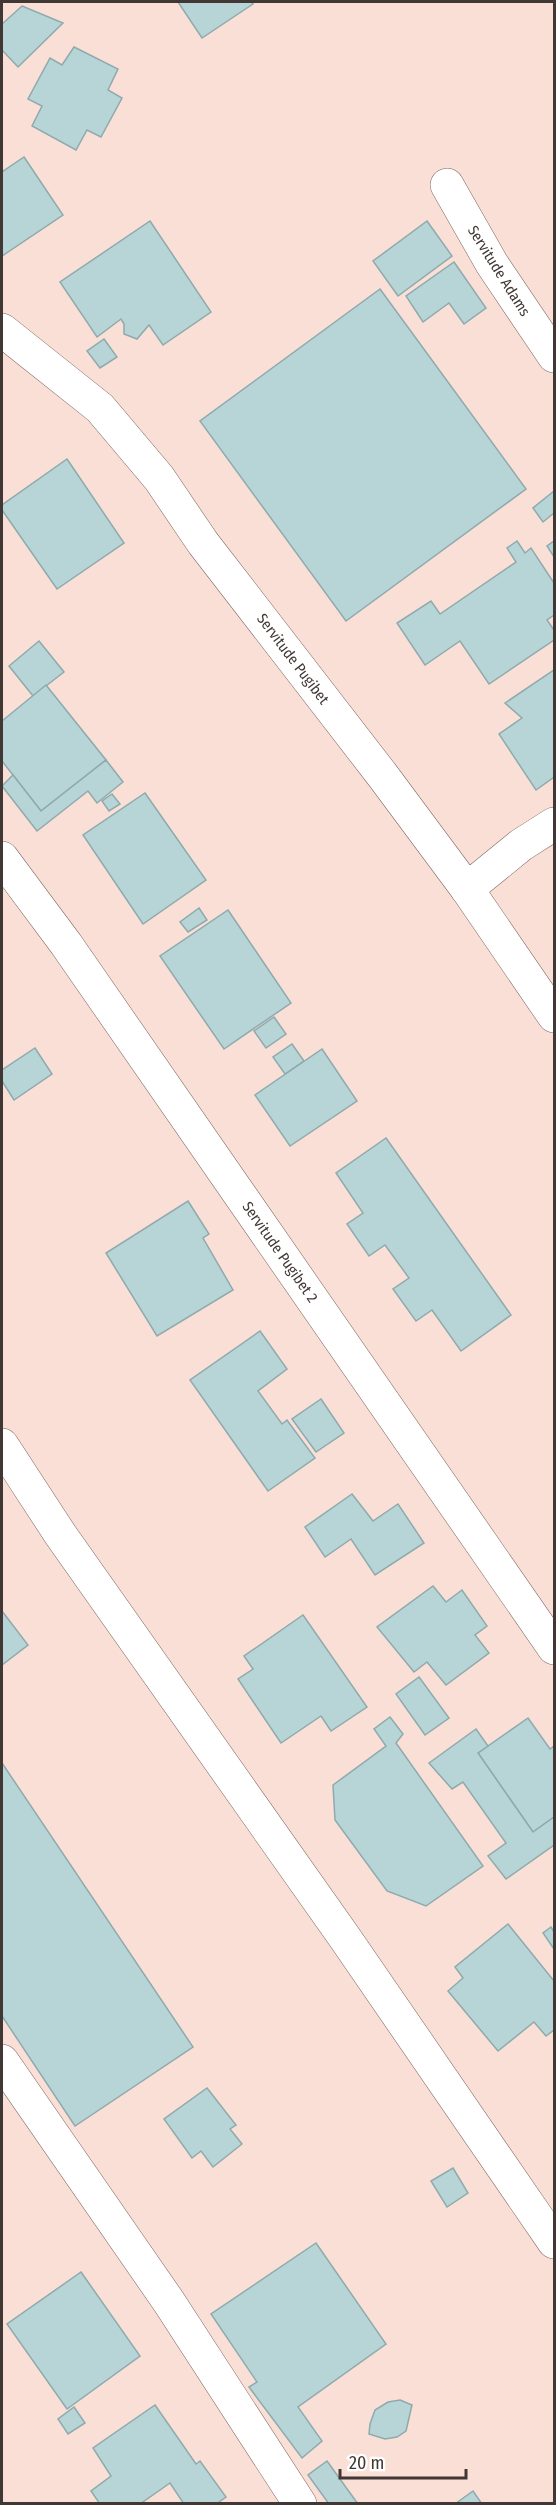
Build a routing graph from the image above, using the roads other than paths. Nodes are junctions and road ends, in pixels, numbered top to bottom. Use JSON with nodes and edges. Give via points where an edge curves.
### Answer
{"nodes":[{"id":1,"x":447,"y":185,"type":"dead end"},
{"id":2,"x":2,"y":330,"type":"edge"},
{"id":3,"x":555,"y":356,"type":"edge"},
{"id":4,"x":555,"y":824,"type":"edge"},
{"id":5,"x":2,"y":858,"type":"edge"},
{"id":6,"x":466,"y":889,"type":"junction"},
{"id":7,"x":555,"y":1016,"type":"edge"},
{"id":8,"x":2,"y":1445,"type":"edge"},
{"id":9,"x":555,"y":1648,"type":"edge"},
{"id":10,"x":2,"y":2061,"type":"edge"},
{"id":11,"x":555,"y":2242,"type":"edge"},
{"id":12,"x":300,"y":2504,"type":"edge"}],
"edges":[{"from":1,"to":3,"type":"street","name":"Servitude Adams","via":[[492,264]]},
{"from":2,"to":6,"type":"street","name":"Servitude Pugibet","via":[[100,408],[125,436]]},
{"from":4,"to":6,"type":"street","via":[[521,845]]},
{"from":5,"to":9,"type":"street","name":"Servitude Pugibet 2","via":[[66,944]]},
{"from":6,"to":7,"type":"street","name":"Servitude Pugibet"},
{"from":8,"to":11,"type":"street","via":[[60,1534]]},
{"from":10,"to":12,"type":"street","via":[[169,2301]]}]}
